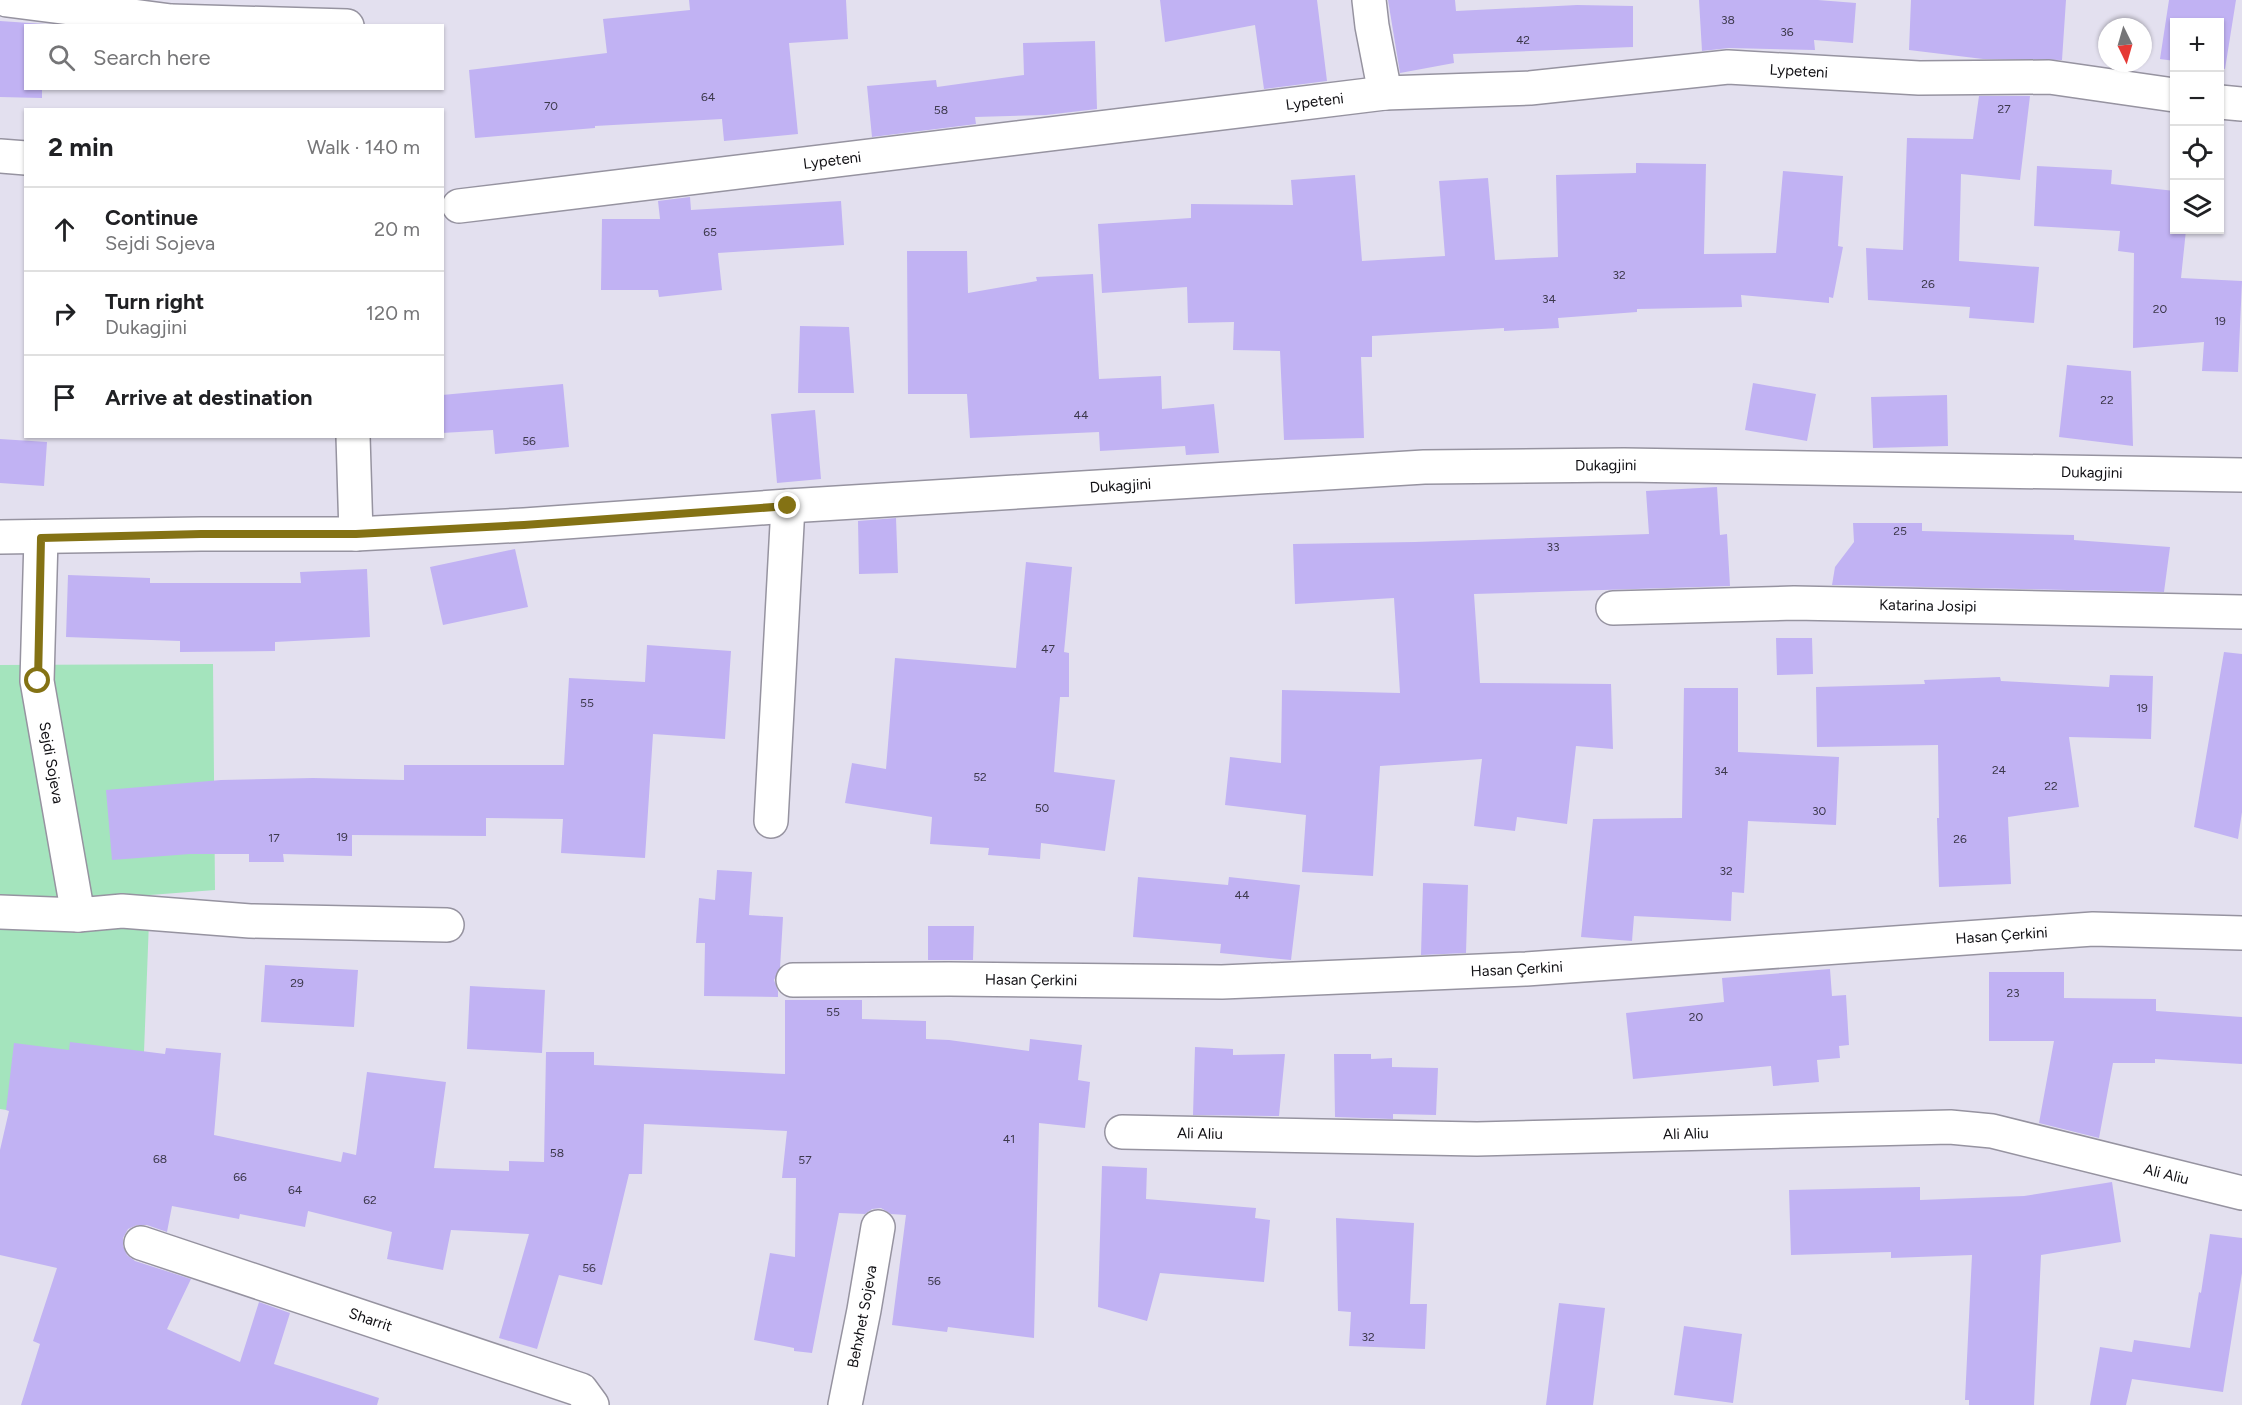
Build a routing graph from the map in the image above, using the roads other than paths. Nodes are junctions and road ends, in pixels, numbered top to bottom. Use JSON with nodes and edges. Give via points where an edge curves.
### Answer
{"nodes":[{"id":1,"x":7,"y":0,"type":"edge"},
{"id":2,"x":1369,"y":0,"type":"edge"},
{"id":3,"x":277,"y":24,"type":"edge"},
{"id":4,"x":1384,"y":93,"type":"junction"},
{"id":5,"x":2170,"y":94,"type":"edge"},
{"id":6,"x":2224,"y":102,"type":"edge"},
{"id":7,"x":2242,"y":104,"type":"edge"},
{"id":8,"x":0,"y":156,"type":"edge"},
{"id":9,"x":24,"y":158,"type":"edge"},
{"id":10,"x":459,"y":206,"type":"dead end"},
{"id":11,"x":353,"y":438,"type":"edge"},
{"id":12,"x":2242,"y":476,"type":"edge"},
{"id":13,"x":788,"y":506,"type":"junction"},
{"id":14,"x":356,"y":534,"type":"junction"},
{"id":15,"x":0,"y":537,"type":"edge"},
{"id":16,"x":41,"y":538,"type":"junction"},
{"id":17,"x":1613,"y":608,"type":"dead end"},
{"id":18,"x":2242,"y":612,"type":"edge"},
{"id":19,"x":771,"y":821,"type":"dead end"},
{"id":20,"x":0,"y":912,"type":"edge"},
{"id":21,"x":78,"y":915,"type":"junction"},
{"id":22,"x":447,"y":925,"type":"dead end"},
{"id":23,"x":2242,"y":933,"type":"edge"},
{"id":24,"x":792,"y":980,"type":"dead end"},
{"id":25,"x":1122,"y":1132,"type":"dead end"},
{"id":26,"x":2242,"y":1193,"type":"edge"},
{"id":27,"x":878,"y":1227,"type":"dead end"},
{"id":28,"x":141,"y":1243,"type":"dead end"},
{"id":29,"x":592,"y":1405,"type":"edge"},
{"id":30,"x":845,"y":1405,"type":"edge"}],
"edges":[{"from":1,"to":3,"type":"street","via":[[171,21]]},
{"from":2,"to":4,"type":"street"},
{"from":4,"to":5,"type":"street","name":"Lypeteni","via":[[1530,88],[1728,67],[1919,78],[2049,77]]},
{"from":4,"to":10,"type":"street","name":"Lypeteni"},
{"from":6,"to":7,"type":"street"},
{"from":8,"to":9,"type":"street"},
{"from":11,"to":14,"type":"street"},
{"from":12,"to":13,"type":"street","name":"Dukagjini","via":[[1624,465],[1424,467]]},
{"from":13,"to":14,"type":"street","name":"Dukagjini"},
{"from":13,"to":19,"type":"street"},
{"from":14,"to":16,"type":"street","name":"Dukagjini"},
{"from":15,"to":16,"type":"street","name":"Dukagjini"},
{"from":16,"to":21,"type":"street","name":"Sejdi Sojeva","via":[[38,681]]},
{"from":17,"to":18,"type":"street","name":"Katarina Josipi","via":[[1794,603]]},
{"from":20,"to":21,"type":"street"},
{"from":21,"to":22,"type":"street","via":[[122,911],[250,921]]},
{"from":23,"to":24,"type":"street","name":"Hasan Çerkini","via":[[2093,929],[1526,969],[1222,982]]},
{"from":25,"to":26,"type":"street","name":"Ali Aliu","via":[[1477,1138],[1950,1127],[1992,1131]]},
{"from":27,"to":30,"type":"street","name":"Behxhet Sojeva"},
{"from":28,"to":29,"type":"street","name":"Sharrit","via":[[581,1390]]}]}
